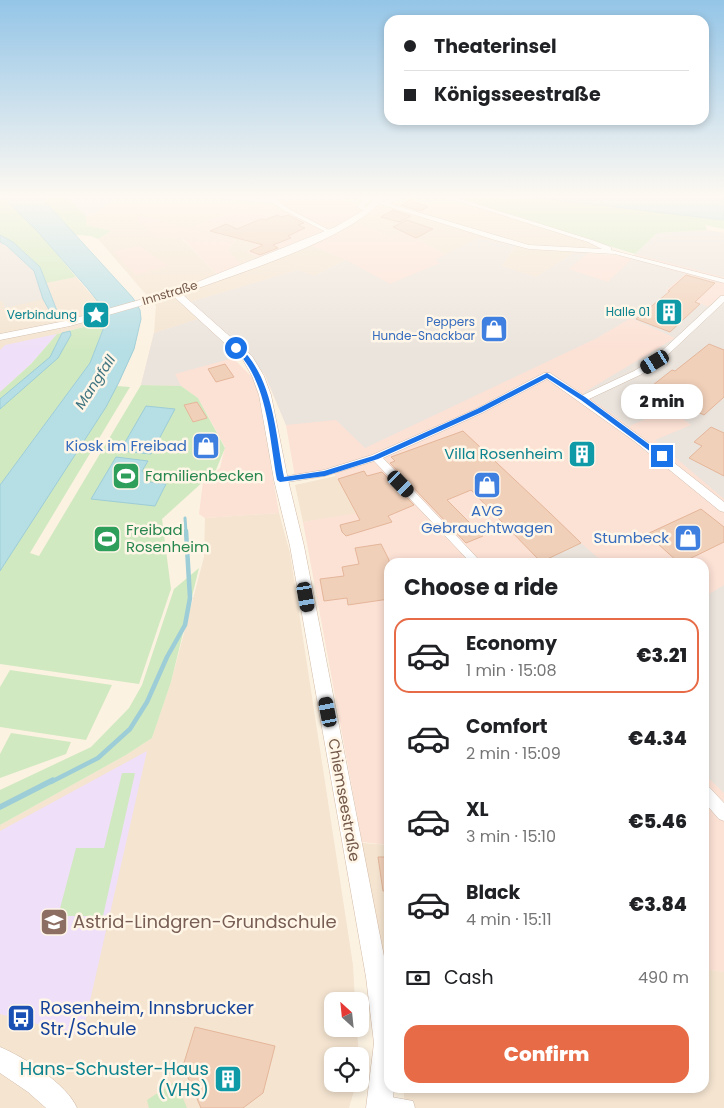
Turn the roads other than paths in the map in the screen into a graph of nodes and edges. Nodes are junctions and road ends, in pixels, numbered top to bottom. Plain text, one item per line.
1 (294, 248) edge
2 (553, 248) edge
3 (603, 248) edge
4 (612, 252) junction
5 (724, 281) edge
6 (176, 292) junction
7 (724, 298) edge
8 (0, 337) edge
9 (583, 398) junction
10 (376, 457) junction
11 (280, 480) junction
12 (724, 508) edge
13 (472, 558) edge
14 (709, 798) edge
15 (724, 814) edge
16 (384, 1028) edge
17 (0, 1059) edge
18 (384, 1064) edge
19 (380, 1106) edge
20 (64, 1108) edge
21 (406, 1108) edge

1 - 6 main road, Innstraße
2 - 4 street
3 - 4 street
4 - 5 street
6 - 8 street, Innstraße
6 - 11 main road, Chiemseestraße
7 - 9 street
9 - 10 street
9 - 12 street
10 - 11 street
10 - 13 street
11 - 16 main road, Chiemseestraße
14 - 15 street
17 - 20 main road
18 - 19 main road, Chiemseestraße
19 - 21 street

